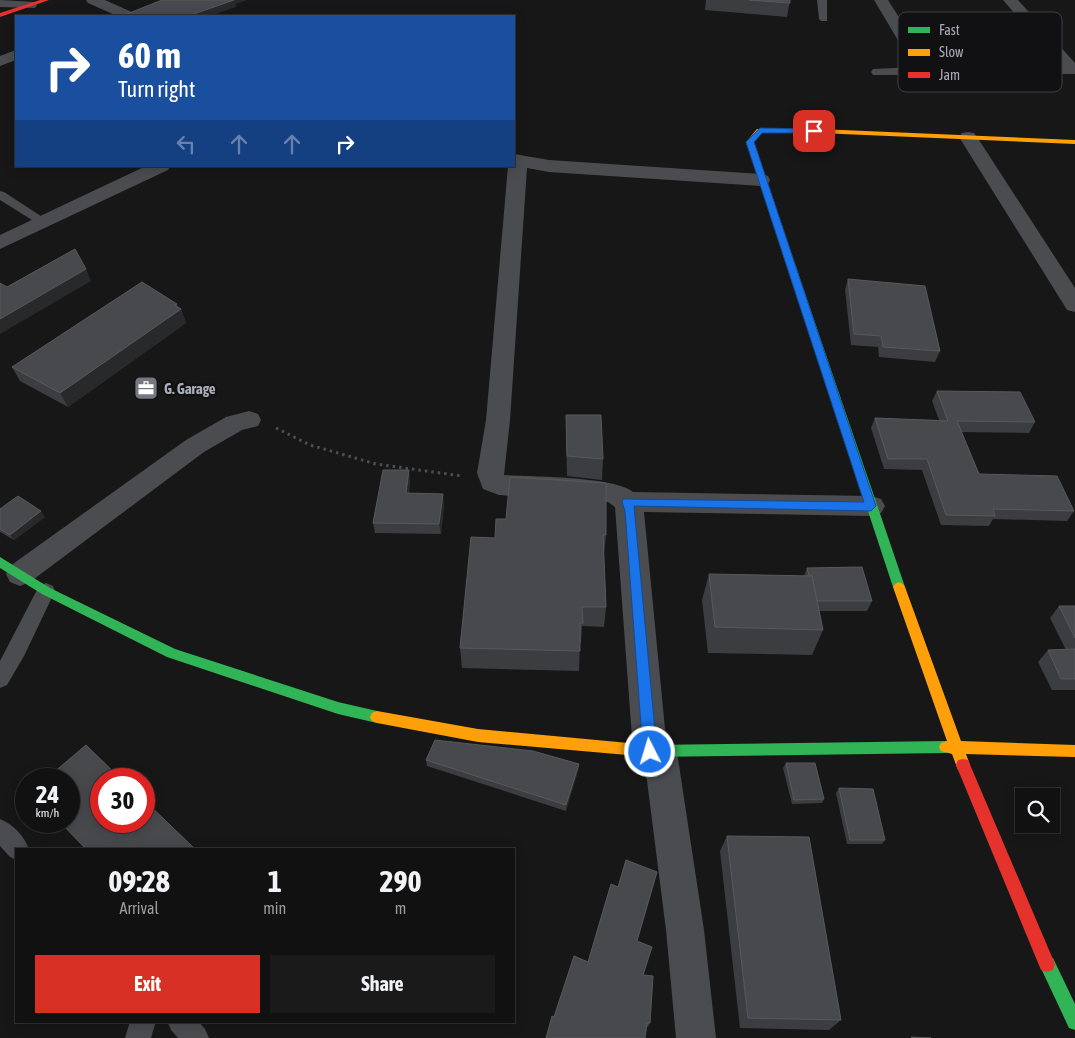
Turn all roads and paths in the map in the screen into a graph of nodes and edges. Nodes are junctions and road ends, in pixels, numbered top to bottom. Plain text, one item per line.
1 (46, 0) edge
2 (93, 0) edge
3 (822, 0) edge
4 (882, 0) edge
5 (1010, 0) edge
6 (0, 3) edge
7 (30, 5) junction
8 (1021, 12) edge
9 (0, 15) edge
10 (123, 15) edge
11 (824, 18) dead end
12 (898, 26) edge
13 (15, 55) edge
14 (1062, 56) edge
15 (0, 60) edge
16 (1074, 69) edge
17 (879, 72) dead end
18 (898, 72) edge
19 (968, 137) junction
20 (1075, 142) edge
21 (516, 161) edge
22 (159, 167) edge
23 (761, 180) junction
24 (0, 195) edge
25 (44, 222) junction
26 (0, 243) edge
27 (1075, 305) edge
28 (249, 420) joint
29 (492, 482) junction
30 (627, 502) junction
31 (871, 506) junction
32 (6, 567) edge
33 (46, 591) junction
34 (0, 679) edge
35 (956, 747) junction
36 (1075, 751) edge
37 (655, 752) junction
38 (0, 830) edge
39 (17, 848) edge
40 (1075, 1022) edge
41 (142, 1023) edge
42 (182, 1023) edge
43 (138, 1038) edge
44 (196, 1038) edge
45 (696, 1038) edge

1 - 7 main road
2 - 10 street
3 - 11 lane
4 - 12 street
5 - 8 street
6 - 7 street
7 - 9 main road
13 - 15 street
14 - 16 street
17 - 18 street
19 - 20 main road
19 - 23 main road
19 - 27 street
21 - 23 street
21 - 29 street
22 - 25 street
23 - 31 main road
24 - 25 lane
25 - 26 street
28 - 29 path
28 - 32 street
29 - 30 street
30 - 31 street
30 - 37 street
31 - 35 main road
32 - 33 main road
33 - 34 lane
33 - 37 main road
35 - 36 main road
35 - 37 main road
35 - 40 main road
37 - 45 street
38 - 39 lane
41 - 43 lane
42 - 44 lane

